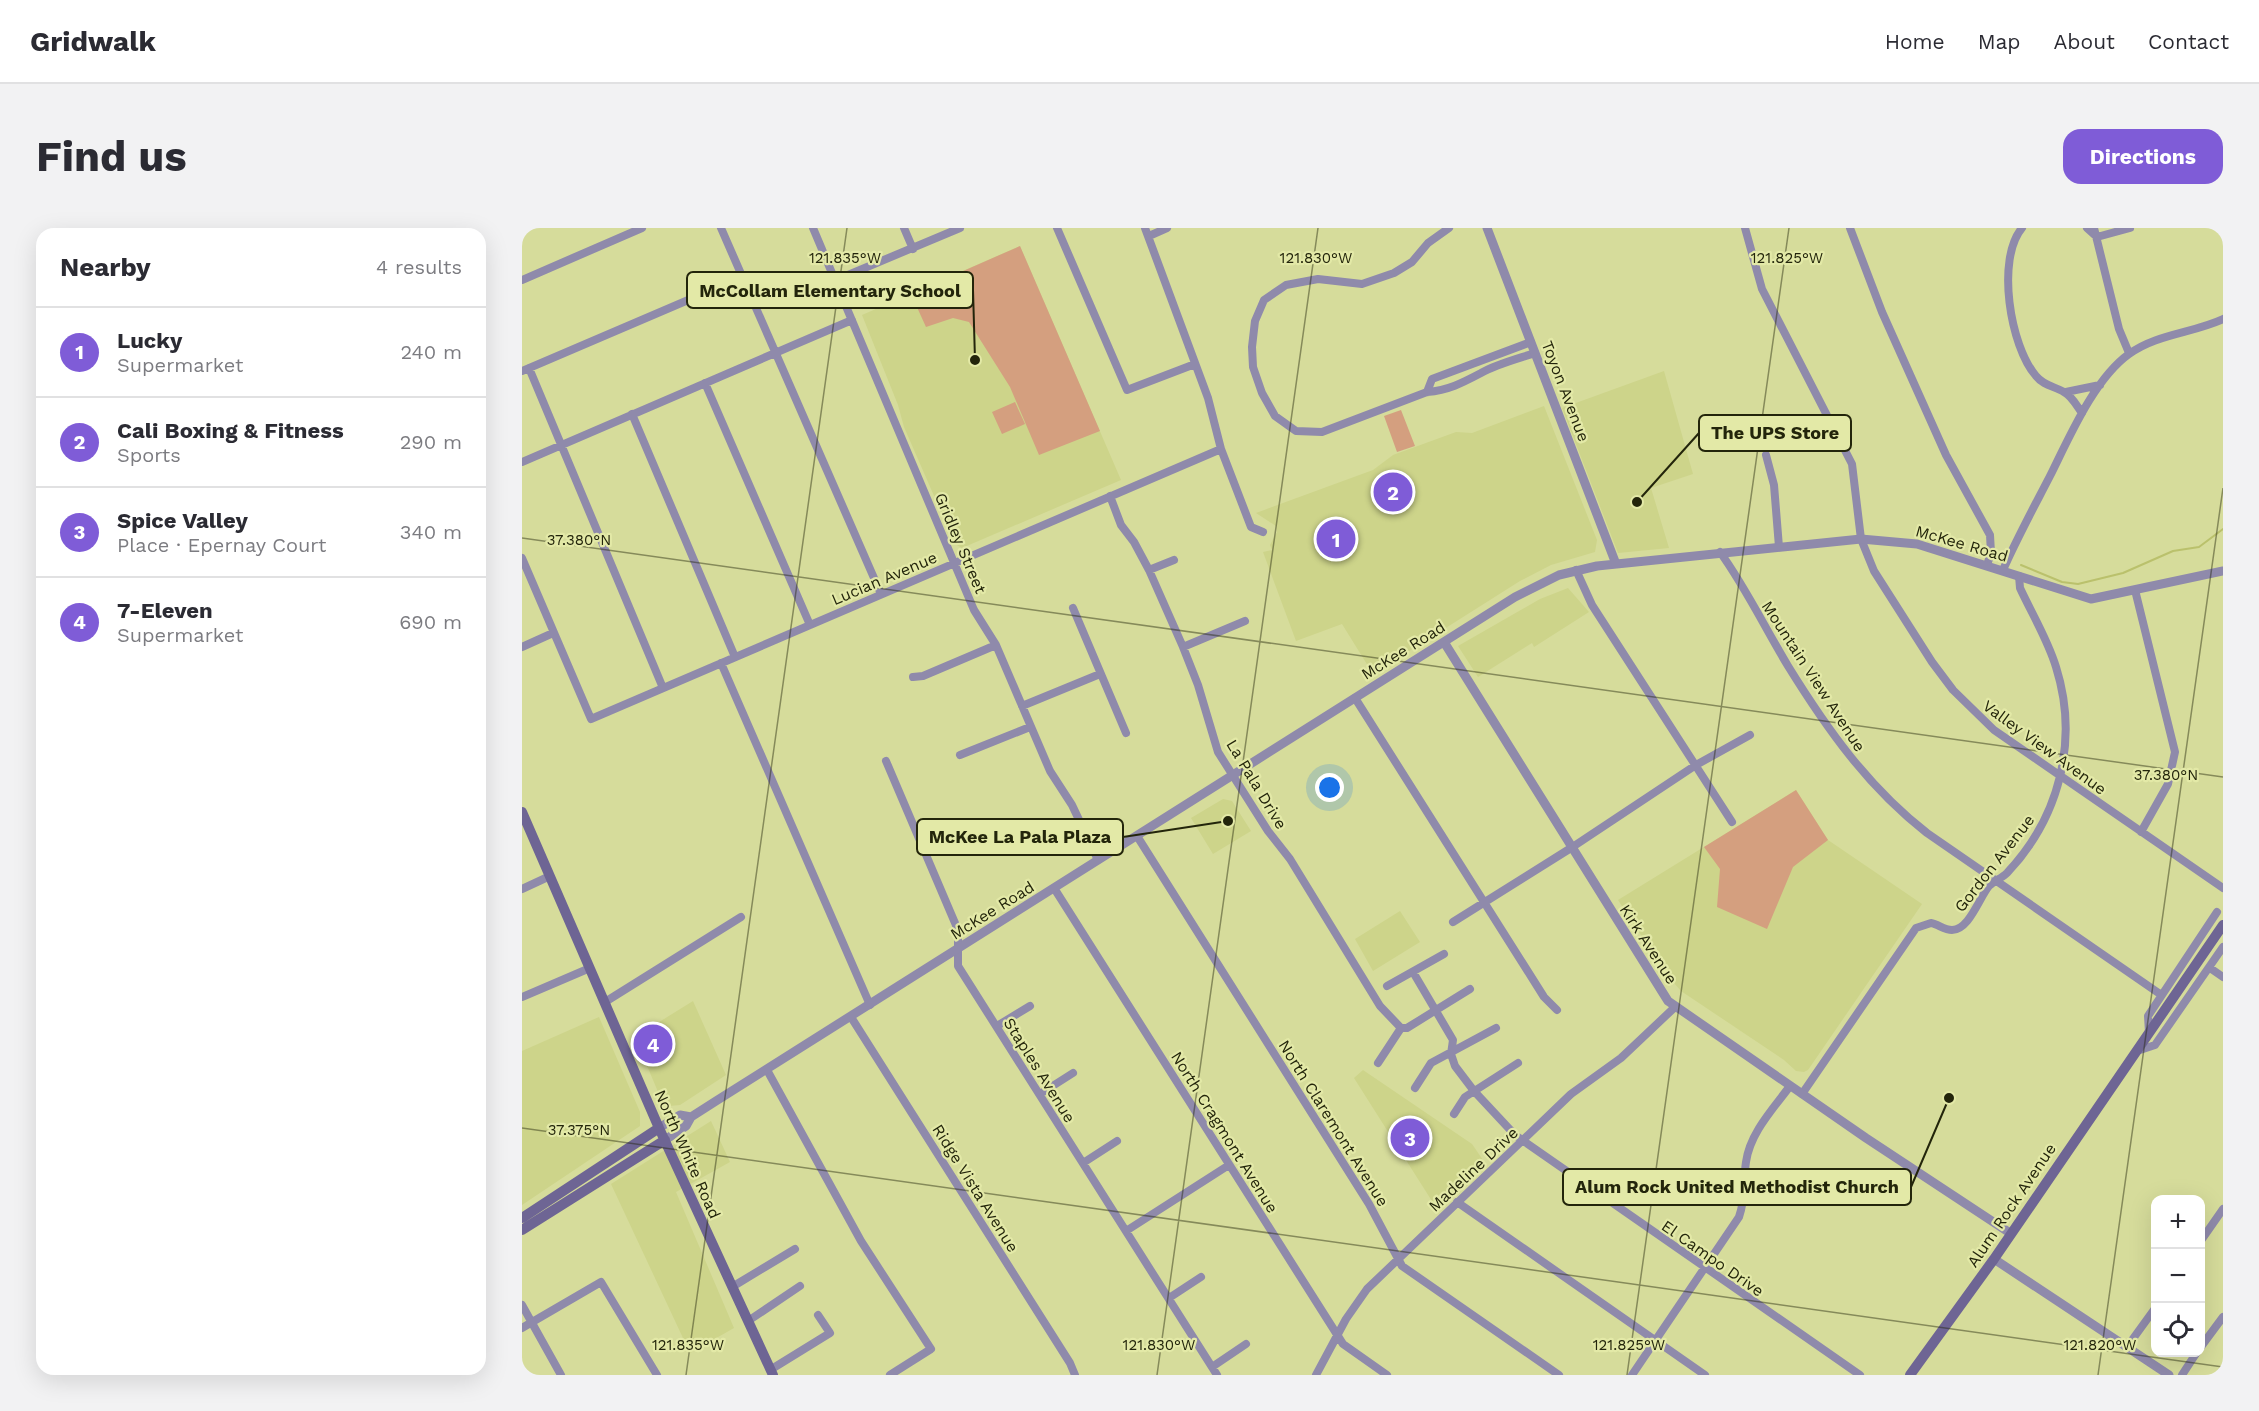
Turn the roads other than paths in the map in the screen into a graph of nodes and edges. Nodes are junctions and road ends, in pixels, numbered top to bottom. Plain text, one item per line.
1 (642, 228) edge
2 (721, 228) edge
3 (813, 228) edge
4 (904, 228) edge
5 (960, 228) edge
6 (1057, 228) edge
7 (1167, 228) edge
8 (1449, 228) edge
9 (1487, 228) edge
10 (1744, 228) edge
11 (1851, 228) edge
12 (2022, 228) edge
13 (2087, 228) edge
14 (2094, 228) edge
15 (2130, 228) edge
16 (1147, 232) edge
17 (2097, 237) junction
18 (914, 249) junction
19 (742, 277) junction
20 (522, 280) edge
21 (836, 280) junction
22 (2223, 319) edge
23 (852, 320) junction
24 (1531, 342) junction
25 (777, 352) junction
26 (1535, 353) junction
27 (2129, 353) junction
28 (1196, 364) junction
29 (525, 370) edge
30 (705, 383) junction
31 (2102, 385) junction
32 (1427, 392) junction
33 (2066, 392) junction
34 (2082, 412) junction
35 (632, 414) junction
36 (559, 446) junction
37 (1221, 449) junction
38 (1766, 455) dead end
39 (522, 462) edge
40 (1110, 496) junction
41 (1263, 532) dead end
42 (1861, 539) junction
43 (1779, 547) junction
44 (1720, 552) junction
45 (522, 558) edge
46 (1174, 560) dead end
47 (954, 563) junction
48 (1616, 564) junction
49 (1987, 565) junction
50 (1149, 570) junction
51 (1576, 570) junction
52 (2003, 570) junction
53 (2223, 571) edge
54 (2019, 576) junction
55 (2135, 591) junction
56 (882, 594) junction
57 (1073, 608) dead end
58 (1245, 621) dead end
59 (810, 625) junction
60 (553, 633) junction
61 (1444, 642) junction
62 (996, 645) junction
63 (522, 646) edge
64 (1183, 647) junction
65 (735, 657) junction
66 (721, 663) junction
67 (1100, 674) junction
68 (913, 677) dead end
69 (663, 688) junction
70 (1355, 698) junction
71 (1022, 706) junction
72 (1030, 727) junction
73 (1126, 733) dead end
74 (1750, 735) dead end
75 (960, 755) dead end
76 (886, 761) dead end
77 (1696, 765) junction
78 (1233, 775) junction
79 (2060, 776) junction
80 (522, 812) edge
81 (1732, 822) dead end
82 (2141, 832) junction
83 (1137, 836) junction
84 (1571, 848) junction
85 (1098, 860) junction
86 (550, 876) junction
87 (1996, 880) junction
88 (1054, 888) junction
89 (2223, 888) edge
90 (522, 889) edge
91 (1484, 902) junction
92 (2217, 912) dead end
93 (741, 917) dead end
94 (1453, 921) dead end
95 (2223, 925) edge
96 (2223, 947) edge
97 (959, 948) junction
98 (1444, 954) dead end
99 (590, 968) junction
100 (2210, 968) junction
101 (1413, 972) junction
102 (2223, 977) edge
103 (1387, 986) dead end
104 (1470, 989) dead end
105 (2160, 994) junction
106 (522, 997) edge
107 (605, 1002) junction
108 (870, 1005) junction
109 (1030, 1006) dead end
110 (1675, 1007) junction
111 (1436, 1010) junction
112 (1557, 1010) dead end
113 (851, 1017) junction
114 (997, 1026) junction
115 (1496, 1028) dead end
116 (1401, 1029) junction
117 (2149, 1032) junction
118 (2136, 1051) junction
119 (1451, 1054) junction
120 (1378, 1062) dead end
121 (1518, 1063) dead end
122 (767, 1070) junction
123 (1073, 1073) dead end
124 (1790, 1086) junction
125 (1415, 1088) dead end
126 (1474, 1091) junction
127 (1040, 1094) junction
128 (1802, 1094) junction
129 (1454, 1114) dead end
130 (691, 1117) junction
131 (659, 1128) junction
132 (665, 1140) junction
133 (1117, 1141) dead end
134 (1523, 1142) junction
135 (1083, 1162) junction
136 (1230, 1165) junction
137 (1457, 1202) junction
138 (2223, 1209) edge
139 (522, 1218) edge
140 (522, 1230) edge
141 (1126, 1231) junction
142 (2010, 1233) junction
143 (2205, 1235) edge
144 (795, 1249) dead end
145 (1398, 1257) junction
146 (1994, 1259) junction
147 (1705, 1269) junction
148 (1201, 1277) dead end
149 (800, 1286) dead end
150 (732, 1287) junction
151 (1169, 1298) junction
152 (522, 1305) edge
153 (2151, 1314) edge
154 (818, 1315) dead end
155 (2223, 1317) edge
156 (532, 1322) junction
157 (748, 1322) junction
158 (522, 1328) edge
159 (1338, 1335) junction
160 (2205, 1341) edge
161 (1655, 1342) junction
162 (1246, 1344) dead end
163 (2127, 1347) junction
164 (2194, 1357) edge
165 (1212, 1367) junction
166 (771, 1372) edge
167 (561, 1375) edge
168 (657, 1375) edge
169 (890, 1375) edge
170 (1075, 1375) edge
171 (1217, 1375) edge
172 (1316, 1375) edge
173 (1388, 1375) edge
174 (1559, 1375) edge
175 (1632, 1375) edge
176 (1705, 1375) edge
177 (1860, 1375) edge
178 (1910, 1375) edge
179 (2169, 1375) edge
180 (2182, 1375) edge

1 - 20 street
2 - 19 street
3 - 21 street, Gridley Street
4 - 18 street
5 - 18 street
6 - 28 street
7 - 16 street
8 - 32 street
9 - 24 street, Toyon Avenue
10 - 42 street, Valley View Avenue
11 - 49 street
12 - 33 street
13 - 17 street
14 - 17 street
15 - 17 street
16 - 28 street
17 - 27 street
18 - 21 street
19 - 25 street
19 - 29 street
21 - 23 street, Gridley Street
22 - 27 street
23 - 25 street
23 - 47 street, Gridley Street
24 - 26 street, Toyon Avenue
24 - 32 street
25 - 30 street
25 - 56 street
26 - 32 street
26 - 48 street, Toyon Avenue
27 - 31 street
28 - 37 street
29 - 36 street
30 - 35 street
30 - 59 street
31 - 33 street
31 - 34 street
33 - 34 street
34 - 52 street
35 - 36 street
35 - 65 street
36 - 39 street
36 - 69 street
37 - 40 street, Lucian Avenue
37 - 41 street
38 - 43 street
40 - 47 street, Lucian Avenue
40 - 50 street, La Pala Drive
42 - 43 street, McKee Road
42 - 49 street, McKee Road
42 - 79 street, Valley View Avenue
43 - 44 street, McKee Road
44 - 48 street, McKee Road
44 - 87 street, Mountain View Avenue
45 - 60 street
46 - 50 street
47 - 56 street, Lucian Avenue
47 - 62 street, Gridley Street
48 - 51 street, McKee Road
49 - 52 street, McKee Road
50 - 64 street, La Pala Drive
51 - 61 street, McKee Road
51 - 77 street
52 - 54 street, McKee Road
53 - 55 street, McKee Road
54 - 55 street, McKee Road
54 - 79 street, Gordon Avenue
55 - 82 street
56 - 59 street, Lucian Avenue
57 - 67 street
58 - 64 street
59 - 65 street, Lucian Avenue
60 - 63 street
60 - 69 street, Lucian Avenue
61 - 70 street, McKee Road
61 - 84 street, Kirk Avenue
62 - 68 street
62 - 71 street, Gridley Street
64 - 78 street, La Pala Drive
65 - 66 street, Lucian Avenue
66 - 69 street, Lucian Avenue
66 - 108 street
67 - 71 street
67 - 73 street
70 - 78 street, McKee Road
70 - 91 street
71 - 72 street, Gridley Street
72 - 75 street
72 - 85 street, Gridley Street
74 - 77 street
76 - 97 street, Staples Avenue
77 - 81 street
77 - 84 street
78 - 83 street, McKee Road
78 - 116 street, La Pala Drive
79 - 82 street, Valley View Avenue
79 - 87 street, Gordon Avenue
80 - 86 main road, North White Road
82 - 89 street, Valley View Avenue
83 - 85 street, McKee Road
83 - 145 street, North Claremont Avenue
84 - 91 street
84 - 110 street, Kirk Avenue
85 - 88 street, McKee Road
86 - 90 street
86 - 99 main road, North White Road
87 - 105 street, Mountain View Avenue
87 - 128 street, Gordon Avenue
88 - 97 street, McKee Road
88 - 136 street, North Cragmont Avenue
91 - 94 street
91 - 112 street
92 - 105 street, Alum Rock Avenue
93 - 107 street
95 - 117 main road, Alum Rock Avenue
96 - 100 street, Alum Rock Avenue
97 - 108 street, McKee Road
97 - 114 street, Staples Avenue
98 - 101 street
99 - 106 street
99 - 107 main road, North White Road
100 - 102 street
100 - 118 street, Alum Rock Avenue
101 - 103 street
101 - 111 street, El Campo Drive
104 - 111 street
105 - 117 street, Alum Rock Avenue
107 - 131 main road, North White Road
108 - 113 street, McKee Road
109 - 114 street
110 - 124 street, Kirk Avenue
110 - 134 street, Madeline Drive
111 - 116 street
111 - 119 street, El Campo Drive
113 - 122 street, McKee Road
113 - 170 street, Ridge Vista Avenue
114 - 127 street, Staples Avenue
115 - 119 street
116 - 120 street
117 - 118 main road, Alum Rock Avenue
118 - 142 main road, Alum Rock Avenue
119 - 125 street
119 - 126 street, El Campo Drive
121 - 126 street
122 - 130 street, McKee Road
122 - 169 street
123 - 127 street
124 - 128 street, Kirk Avenue
124 - 147 street
126 - 129 street
126 - 134 street, El Campo Drive
127 - 135 street, Staples Avenue
128 - 142 street, Kirk Avenue
130 - 131 street, McKee Road
130 - 132 street, McKee Road
131 - 132 main road, North White Road
131 - 139 main road, McKee Road
132 - 140 main road, McKee Road
132 - 150 main road, North White Road
133 - 135 street
134 - 137 street, Madeline Drive
134 - 147 street, El Campo Drive
135 - 141 street, Staples Avenue
136 - 141 street
136 - 159 street, North Cragmont Avenue
137 - 145 street, Madeline Drive
137 - 161 street
138 - 143 street
141 - 151 street, Staples Avenue
142 - 146 main road, Alum Rock Avenue
144 - 150 street
145 - 159 street, Madeline Drive
145 - 174 street, North Claremont Avenue
146 - 163 street
146 - 178 main road, Alum Rock Avenue
147 - 161 street
147 - 177 street, El Campo Drive
148 - 151 street
149 - 157 street
150 - 157 main road, North White Road
151 - 165 street, Staples Avenue
152 - 156 street
153 - 163 street
154 - 166 street
155 - 160 street
156 - 158 street
156 - 167 street
156 - 168 street
157 - 166 main road, North White Road
159 - 172 street, Madeline Drive
159 - 173 street, North Cragmont Avenue
161 - 175 street
161 - 176 street
162 - 165 street
163 - 179 street
164 - 180 street
165 - 171 street, Staples Avenue

